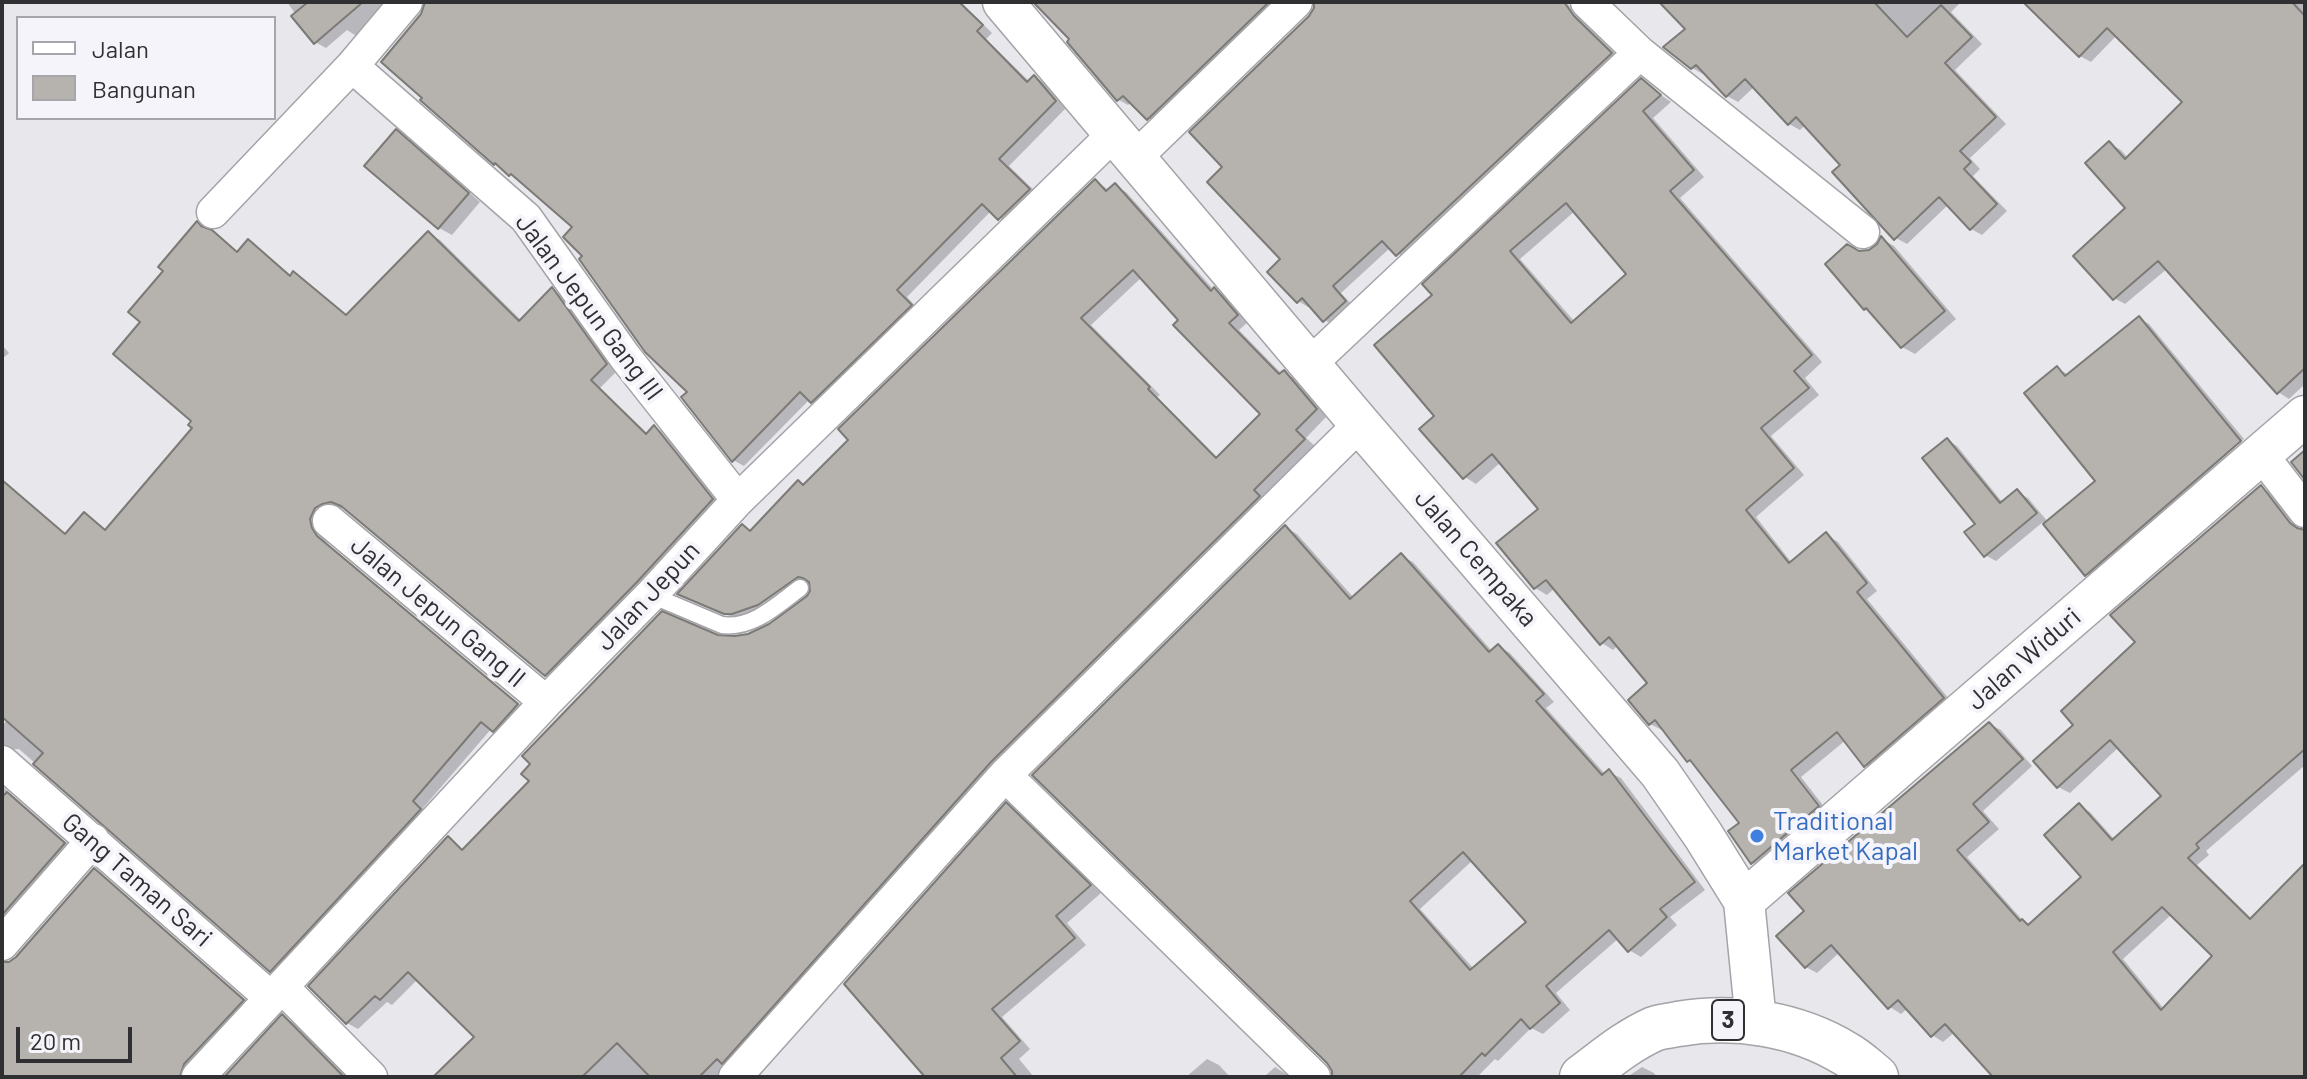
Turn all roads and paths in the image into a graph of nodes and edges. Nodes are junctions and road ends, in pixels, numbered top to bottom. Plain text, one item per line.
1 (406, 2) edge
2 (1003, 2) edge
3 (1296, 2) edge
4 (1587, 2) edge
5 (1640, 53) junction
6 (352, 66) junction
7 (1125, 146) junction
8 (213, 212) dead end
9 (1863, 232) dead end
10 (1310, 364) junction
11 (2305, 416) edge
12 (1360, 424) junction
13 (2261, 454) junction
14 (738, 500) junction
15 (2305, 511) edge
16 (329, 521) dead end
17 (800, 588) dead end
18 (651, 595) junction
19 (546, 702) junction
20 (2, 762) edge
21 (1005, 775) junction
22 (93, 840) junction
23 (1744, 901) junction
24 (2, 944) edge
25 (276, 993) junction
26 (1756, 1022) junction
27 (198, 1077) edge
28 (371, 1077) edge
29 (735, 1077) edge
30 (1314, 1077) edge
31 (1582, 1077) edge
32 (1876, 1077) edge

1 - 6 street
2 - 7 street, Jalan Cempaka
3 - 7 street, Jalan Jepun
4 - 5 street
5 - 9 street
5 - 10 street
6 - 8 street
6 - 14 street, Jalan Jepun Gang III
7 - 10 street, Jalan Cempaka
7 - 14 street, Jalan Jepun
10 - 12 street, Jalan Cempaka
11 - 13 street, Jalan Widuri
12 - 21 street
12 - 23 street, Jalan Cempaka
13 - 15 street
13 - 23 street, Jalan Widuri
14 - 18 street, Jalan Jepun
16 - 19 street, Jalan Jepun Gang II
17 - 18 lane
18 - 19 street, Jalan Jepun
19 - 25 street, Jalan Jepun
20 - 22 street, Gang Taman Sari
21 - 29 street
21 - 30 street
22 - 24 street
22 - 25 street, Gang Taman Sari
23 - 26 street, Jalan Cempaka
25 - 27 street, Jalan Jepun
25 - 28 street, Gang Taman Sari
26 - 31 highway, 3
26 - 32 highway, 3

